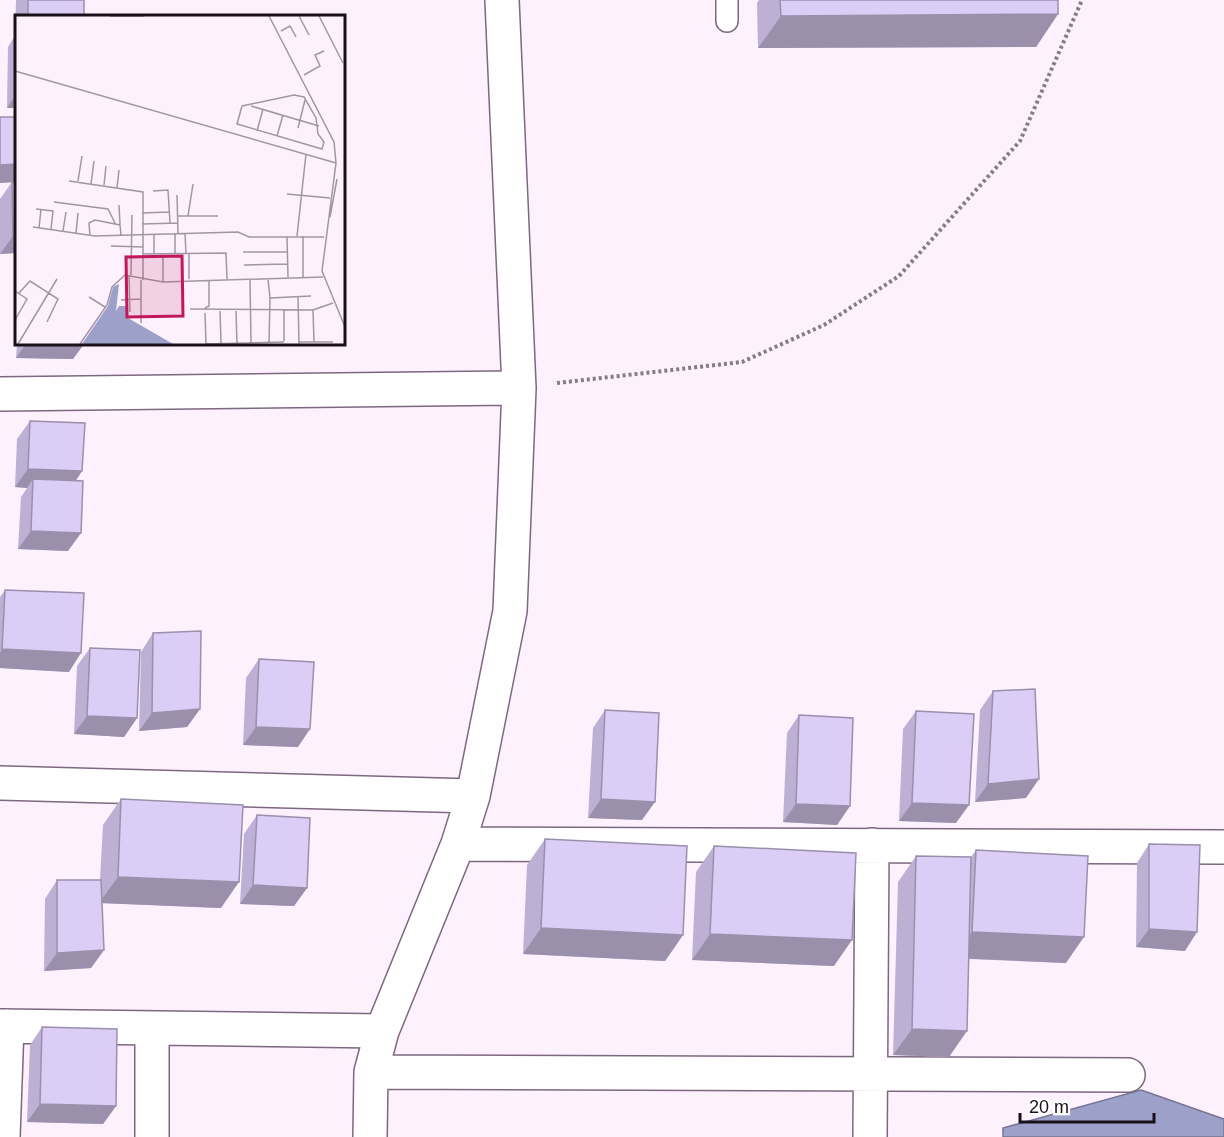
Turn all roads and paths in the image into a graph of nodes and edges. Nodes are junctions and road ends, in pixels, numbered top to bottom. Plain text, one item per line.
1 (502, 0) edge
2 (1082, 0) edge
3 (519, 388) junction
4 (0, 394) edge
5 (0, 783) edge
6 (473, 796) junction
7 (458, 844) junction
8 (872, 845) junction
9 (1224, 847) edge
10 (4, 1026) edge
11 (152, 1028) junction
12 (382, 1031) junction
13 (371, 1072) junction
14 (871, 1074) junction
15 (1128, 1075) dead end
16 (3, 1137) edge
17 (152, 1137) edge
18 (370, 1137) edge
19 (870, 1137) edge

1 - 3 street
2 - 3 path
3 - 4 street
3 - 6 street
5 - 6 street
6 - 7 street
7 - 8 street
7 - 12 street
8 - 9 street
8 - 14 street
10 - 11 street
10 - 16 street
11 - 12 street
11 - 17 street
12 - 13 street
13 - 14 street
13 - 18 street
14 - 15 street
14 - 19 street

